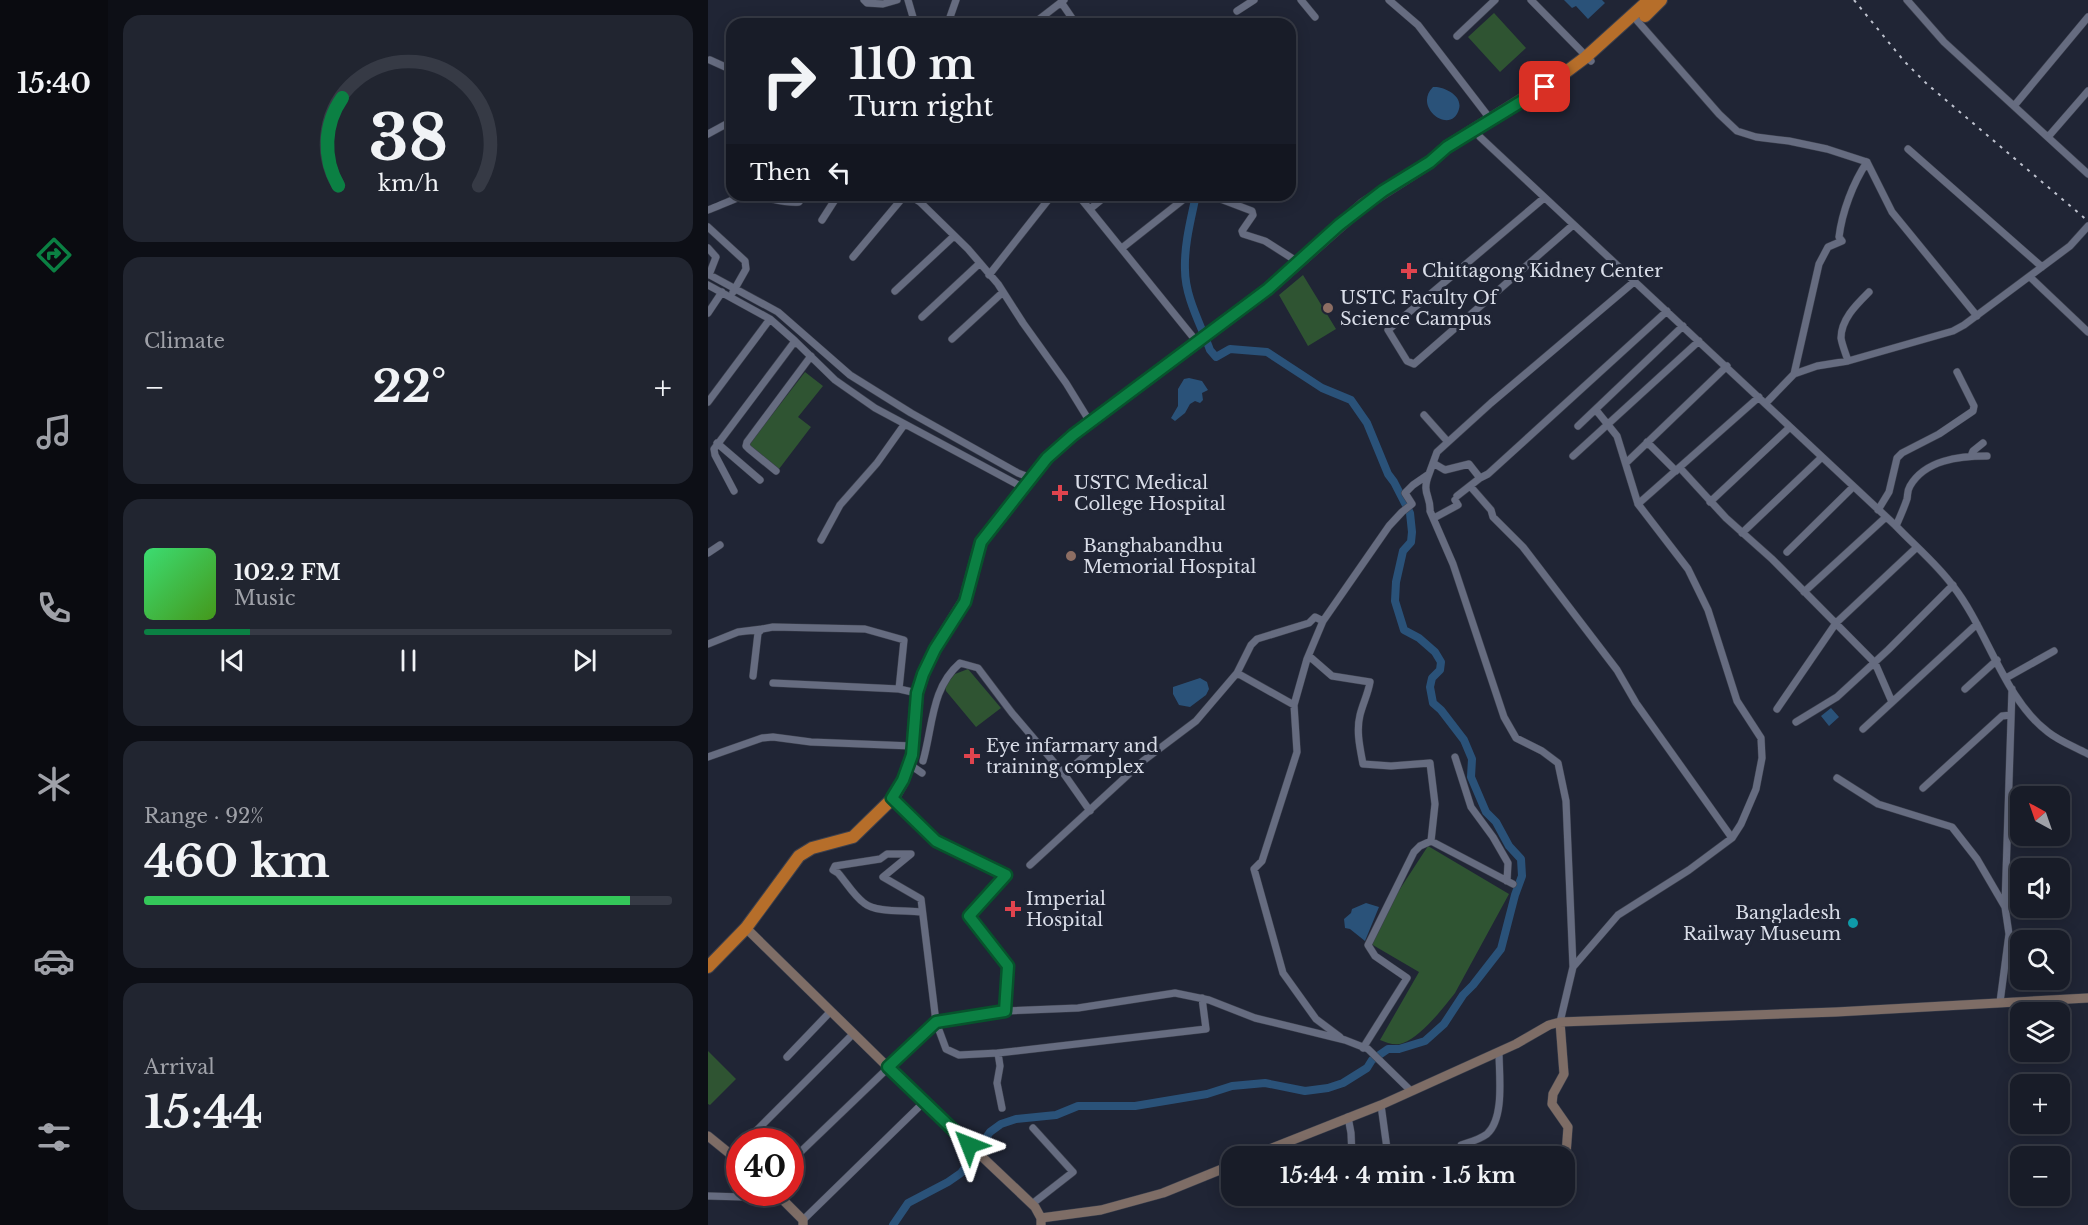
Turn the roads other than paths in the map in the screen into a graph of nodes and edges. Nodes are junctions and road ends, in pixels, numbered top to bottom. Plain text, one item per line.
1 (864, 0) edge
2 (897, 0) edge
3 (908, 0) edge
4 (956, 0) edge
5 (1254, 0) edge
6 (1301, 0) edge
7 (1389, 0) edge
8 (1495, 0) edge
9 (1531, 0) edge
10 (1649, 0) edge
11 (1661, 0) edge
12 (1907, 0) edge
13 (1063, 1) edge
14 (1237, 11) dead end
15 (1315, 17) dead end
16 (2088, 17) edge
17 (913, 18) edge
18 (950, 18) edge
19 (1041, 18) edge
20 (1073, 18) edge
21 (1636, 19) junction
22 (1457, 36) dead end
23 (709, 58) edge
24 (1589, 59) junction
25 (726, 67) edge
26 (2088, 91) edge
27 (2014, 106) junction
28 (1491, 120) junction
29 (726, 124) edge
30 (708, 134) edge
31 (1480, 137) junction
32 (2048, 137) junction
33 (1908, 149) dead end
34 (1430, 162) junction
35 (1867, 162) junction
36 (2088, 174) edge
37 (1544, 198) junction
38 (732, 201) edge
39 (783, 201) edge
40 (800, 201) edge
41 (834, 201) edge
42 (902, 201) edge
43 (918, 201) edge
44 (1047, 201) edge
45 (1084, 201) edge
46 (1099, 201) edge
47 (1182, 201) edge
48 (1226, 201) edge
49 (1090, 208) junction
50 (708, 210) edge
51 (822, 220) dead end
52 (1574, 225) junction
53 (2088, 226) edge
54 (708, 227) edge
55 (954, 236) junction
56 (708, 248) edge
57 (1122, 248) junction
58 (853, 257) dead end
59 (1298, 262) junction
60 (980, 263) junction
61 (2042, 267) junction
62 (708, 274) edge
63 (989, 274) junction
64 (2030, 277) junction
65 (1635, 281) junction
66 (708, 285) edge
67 (734, 289) junction
68 (895, 291) dead end
69 (722, 292) junction
70 (1003, 292) junction
71 (1869, 292) dead end
72 (730, 297) junction
73 (1667, 311) junction
74 (708, 313) edge
75 (1977, 316) junction
76 (922, 317) dead end
77 (770, 319) junction
78 (1683, 326) junction
79 (2088, 332) edge
80 (952, 339) dead end
81 (1202, 339) junction
82 (795, 341) junction
83 (1700, 341) junction
84 (811, 356) junction
85 (1848, 361) junction
86 (1727, 366) junction
87 (1957, 372) dead end
88 (1794, 374) junction
89 (1760, 397) junction
90 (708, 402) edge
91 (1766, 404) junction
92 (1596, 410) junction
93 (1424, 415) dead end
94 (1090, 422) junction
95 (1608, 423) junction
96 (904, 425) junction
97 (1578, 426) dead end
98 (1790, 427) junction
99 (1448, 442) junction
100 (1647, 442) junction
101 (717, 443) junction
102 (1983, 443) dead end
103 (1573, 456) dead end
104 (1971, 456) junction
105 (1987, 456) dead end
106 (1822, 457) junction
107 (1626, 462) junction
108 (1433, 463) junction
109 (1678, 470) junction
110 (776, 471) dead end
111 (1429, 474) junction
112 (1480, 478) junction
113 (760, 480) dead end
114 (1027, 483) junction
115 (1470, 486) junction
116 (1852, 487) junction
117 (734, 491) dead end
118 (1710, 502) junction
119 (1638, 504) junction
120 (1878, 510) junction
121 (1886, 517) junction
122 (1434, 518) junction
123 (1896, 526) junction
124 (1742, 533) junction
125 (821, 540) dead end
126 (720, 545) dead end
127 (1916, 548) junction
128 (1787, 552) dead end
129 (708, 553) edge
130 (1953, 585) junction
131 (1804, 592) junction
132 (1323, 621) junction
133 (1836, 623) junction
134 (1977, 624) junction
135 (762, 629) junction
136 (708, 644) edge
137 (2054, 651) dead end
138 (1309, 656) junction
139 (1997, 660) junction
140 (1875, 663) junction
141 (1237, 673) junction
142 (753, 676) dead end
143 (2006, 678) junction
144 (773, 684) dead end
145 (2012, 688) junction
146 (899, 689) junction
147 (1965, 689) dead end
148 (917, 693) junction
149 (2018, 698) junction
150 (1892, 702) junction
151 (2012, 704) junction
152 (1294, 705) junction
153 (1777, 710) dead end
154 (2012, 715) junction
155 (2001, 716) junction
156 (1796, 722) dead end
157 (1863, 729) dead end
158 (1098, 744) dead end
159 (912, 746) junction
160 (2088, 754) edge
161 (708, 757) edge
162 (1455, 757) dead end
163 (923, 760) dead end
164 (909, 764) junction
165 (922, 773) dead end
166 (1064, 774) junction
167 (1837, 778) dead end
168 (1923, 788) dead end
169 (892, 798) junction
170 (1090, 811) junction
171 (1732, 838) junction
172 (1431, 841) junction
173 (1030, 865) dead end
174 (2005, 907) junction
175 (921, 912) junction
176 (746, 927) junction
177 (708, 967) edge
178 (1573, 967) junction
179 (1202, 998) junction
180 (2088, 998) edge
181 (2000, 1002) junction
182 (831, 1011) junction
183 (1005, 1011) junction
184 (936, 1022) junction
185 (1560, 1022) junction
186 (854, 1033) junction
187 (1345, 1040) junction
188 (1365, 1049) junction
189 (1498, 1052) junction
190 (998, 1053) junction
191 (787, 1057) dead end
192 (888, 1067) junction
193 (1411, 1091) junction
194 (925, 1101) junction
195 (1381, 1105) junction
196 (1002, 1108) dead end
197 (1348, 1117) junction
198 (759, 1128) edge
199 (1034, 1128) dead end
200 (708, 1136) edge
201 (1277, 1146) edge
202 (1352, 1146) edge
203 (1387, 1146) edge
204 (1461, 1146) edge
205 (1567, 1146) edge
206 (804, 1148) edge
207 (726, 1151) edge
208 (1221, 1169) edge
209 (708, 1196) edge
210 (726, 1196) edge
211 (1032, 1204) junction
212 (787, 1206) edge
213 (1041, 1221) edge
214 (803, 1223) edge

1 - 2 street
3 - 17 street
4 - 18 street
5 - 14 street
6 - 15 street
7 - 28 street
8 - 22 street
9 - 24 street
10 - 21 highway
11 - 21 highway
12 - 27 street
13 - 19 street
13 - 20 street
16 - 27 street
21 - 24 highway
21 - 35 street
23 - 25 street
24 - 28 highway
24 - 31 highway
26 - 32 street
27 - 32 street
28 - 34 highway
29 - 30 street
31 - 34 highway
31 - 37 street
32 - 36 street
33 - 61 street
34 - 59 highway
35 - 75 street
35 - 88 street
37 - 52 street
37 - 52 street
38 - 50 street
39 - 40 street
41 - 51 street
42 - 58 street
43 - 55 street
44 - 63 street
45 - 49 street
46 - 49 street
47 - 57 street
48 - 59 street
49 - 57 street
52 - 65 street
53 - 61 street
54 - 67 street
55 - 60 street
55 - 68 street
56 - 62 street
57 - 81 street
59 - 81 highway
60 - 63 street
60 - 76 street
61 - 64 street
62 - 67 street
63 - 70 street
64 - 75 street
64 - 79 street
65 - 73 street
65 - 99 street
66 - 69 street
67 - 72 street
67 - 114 street
69 - 72 street
69 - 74 street
70 - 80 street
70 - 94 street
71 - 85 street
72 - 77 street
73 - 78 street
73 - 112 street
75 - 85 street
77 - 82 street
77 - 90 street
78 - 83 street
78 - 92 street
81 - 94 highway
82 - 84 street
82 - 101 street
83 - 86 street
83 - 95 street
84 - 96 street
84 - 110 street
85 - 88 street
86 - 89 street
86 - 100 street
87 - 120 street
88 - 91 street
89 - 91 street
89 - 109 street
91 - 98 street
92 - 95 street
92 - 97 street
93 - 99 street
94 - 114 highway
95 - 103 street
95 - 107 street
96 - 114 street
96 - 125 street
98 - 106 street
98 - 118 street
99 - 108 street
100 - 107 street
100 - 109 street
101 - 113 street
101 - 117 street
102 - 104 street
104 - 105 street
104 - 123 street
106 - 116 street
106 - 124 street
107 - 119 street
108 - 111 street
108 - 112 street
109 - 118 street
109 - 119 street
111 - 122 street
111 - 132 street
112 - 115 street
114 - 148 highway
115 - 122 street
115 - 171 street
116 - 120 street
116 - 128 street
118 - 124 street
119 - 171 street
120 - 121 street
121 - 123 street
121 - 131 street
122 - 178 street
123 - 127 street
124 - 131 street
126 - 129 street
127 - 130 street
127 - 133 street
130 - 134 street
130 - 140 street
131 - 133 street
132 - 138 street
132 - 141 street
133 - 140 street
133 - 153 street
134 - 139 street
134 - 150 street
135 - 136 street
135 - 142 street
135 - 146 street
137 - 143 street
138 - 152 street
138 - 172 street
139 - 143 street
139 - 147 street
140 - 150 street
140 - 156 street
141 - 152 street
141 - 170 street
143 - 145 street
144 - 146 street
145 - 149 street
145 - 151 street
146 - 148 street
148 - 159 highway
149 - 151 street
149 - 160 street
150 - 157 street
151 - 154 street
151 - 155 street
152 - 187 street
154 - 155 street
154 - 174 street
155 - 168 street
158 - 166 street
159 - 161 street
159 - 164 highway
162 - 172 street
163 - 166 street
164 - 165 street
164 - 169 highway
166 - 170 street
167 - 174 street
169 - 176 highway
169 - 183 street
170 - 173 street
171 - 178 street
172 - 188 street
174 - 181 street
175 - 175 street
175 - 184 street
176 - 177 highway
176 - 182 main road
178 - 185 street
179 - 183 street
179 - 187 street
179 - 190 street
180 - 181 main road
181 - 185 main road
182 - 186 main road
182 - 191 street
183 - 184 street
184 - 190 street
184 - 192 street
185 - 189 main road
185 - 205 main road
186 - 192 main road
186 - 198 street
187 - 188 street
188 - 193 street
189 - 193 main road
189 - 204 street
190 - 196 street
192 - 194 main road
192 - 206 street
193 - 195 main road
194 - 211 main road
194 - 214 street
195 - 197 main road
195 - 203 street
197 - 201 main road
197 - 202 street
199 - 211 street
200 - 207 main road
208 - 213 main road
209 - 210 street
211 - 213 main road
212 - 214 main road

